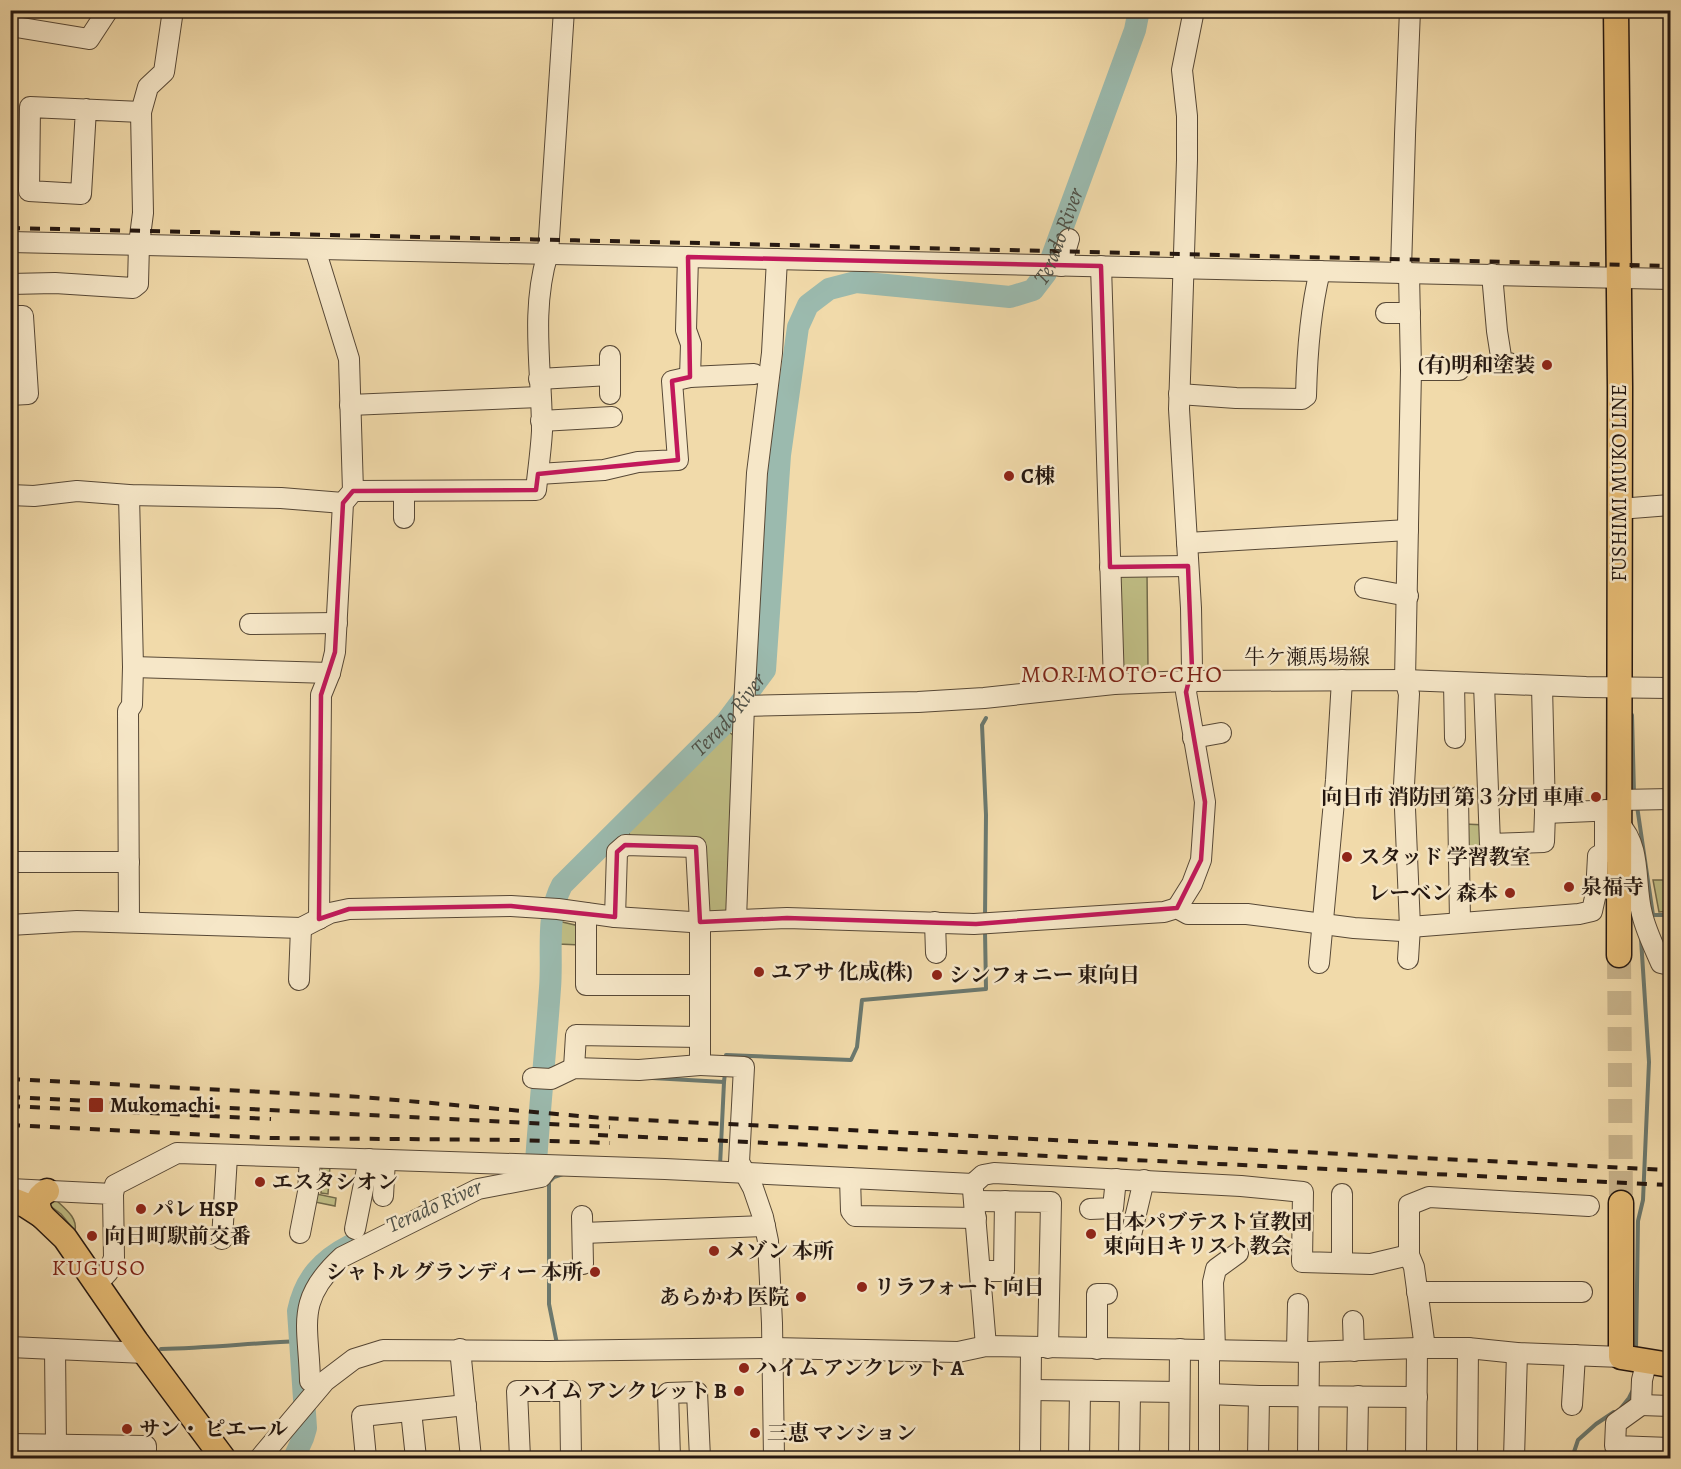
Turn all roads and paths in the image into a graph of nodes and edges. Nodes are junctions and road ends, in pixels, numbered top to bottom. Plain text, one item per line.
1 (108, 10) edge
2 (173, 10) edge
3 (564, 10) edge
4 (1194, 10) edge
5 (1410, 10) edge
6 (1616, 10) edge
7 (13, 21) edge
8 (86, 110) junction
9 (141, 112) junction
10 (20, 151) edge
11 (1069, 239) dead end
12 (10, 242) edge
13 (139, 244) junction
14 (315, 249) junction
15 (548, 253) junction
16 (688, 257) junction
17 (777, 259) junction
18 (1052, 266) junction
19 (1101, 266) junction
20 (1182, 268) junction
21 (1320, 271) junction
22 (1405, 273) junction
23 (1492, 274) junction
24 (1618, 278) junction
25 (1671, 279) edge
26 (10, 284) edge
27 (1386, 313) dead end
28 (1410, 313) junction
29 (10, 316) edge
30 (1509, 363) dead end
31 (1411, 370) junction
32 (1459, 370) dead end
33 (754, 374) dead end
34 (610, 375) dead end
35 (690, 378) junction
36 (539, 388) junction
37 (10, 394) edge
38 (1179, 394) junction
39 (350, 405) junction
40 (612, 417) dead end
41 (541, 421) junction
42 (538, 474) junction
43 (404, 491) junction
44 (10, 495) edge
45 (129, 495) junction
46 (348, 497) junction
47 (1671, 505) edge
48 (1619, 510) junction
49 (404, 518) dead end
50 (1408, 530) junction
51 (1187, 543) junction
52 (1188, 566) junction
53 (1110, 567) junction
54 (1365, 588) dead end
55 (1408, 596) junction
56 (337, 623) junction
57 (250, 624) dead end
58 (134, 667) junction
59 (330, 673) junction
60 (1405, 680) junction
61 (1189, 681) junction
62 (1342, 681) junction
63 (1454, 682) junction
64 (1114, 684) junction
65 (1484, 684) junction
66 (1542, 686) junction
67 (1619, 688) junction
68 (1671, 688) edge
69 (744, 706) junction
70 (1221, 733) dead end
71 (1193, 738) junction
72 (1455, 738) dead end
73 (1458, 797) dead end
74 (1671, 799) edge
75 (1616, 811) junction
76 (1545, 813) junction
77 (10, 862) edge
78 (129, 862) junction
79 (1178, 908) junction
80 (586, 913) junction
81 (615, 917) junction
82 (319, 919) junction
83 (736, 919) junction
84 (129, 922) junction
85 (700, 922) junction
86 (935, 922) junction
87 (1460, 922) junction
88 (1322, 924) junction
89 (10, 925) edge
90 (1410, 927) junction
91 (301, 928) junction
92 (936, 953) dead end
93 (1619, 955) tunnel mouth
94 (1408, 959) dead end
95 (1319, 963) dead end
96 (1671, 965) edge
97 (299, 980) dead end
98 (700, 985) junction
99 (700, 1037) junction
100 (716, 1066) junction
101 (574, 1068) junction
102 (541, 1078) dead end
103 (227, 1156) junction
104 (310, 1158) junction
105 (377, 1160) junction
106 (537, 1166) junction
107 (746, 1174) junction
108 (850, 1178) junction
109 (1116, 1179) junction
110 (1144, 1180) junction
111 (10, 1189) edge
112 (47, 1191) junction
113 (113, 1194) junction
114 (1342, 1194) dead end
115 (383, 1196) dead end
116 (10, 1199) edge
117 (975, 1201) junction
118 (1005, 1201) junction
119 (1621, 1203) tunnel mouth
120 (1588, 1206) dead end
121 (1090, 1209) dead end
122 (42, 1216) junction
123 (765, 1226) junction
124 (356, 1229) dead end
125 (300, 1233) dead end
126 (1131, 1235) dead end
127 (222, 1239) dead end
128 (1238, 1253) dead end
129 (1409, 1255) junction
130 (1342, 1263) junction
131 (583, 1264) dead end
132 (981, 1271) junction
133 (97, 1284) junction
134 (1418, 1292) junction
135 (1582, 1292) dead end
136 (1107, 1294) dead end
137 (1298, 1304) dead end
138 (1353, 1321) dead end
139 (986, 1346) junction
140 (10, 1347) edge
141 (773, 1348) junction
142 (1040, 1348) junction
143 (1421, 1348) junction
144 (1468, 1348) junction
145 (56, 1349) junction
146 (460, 1349) junction
147 (1097, 1349) junction
148 (1180, 1349) junction
149 (1212, 1350) junction
150 (1303, 1351) junction
151 (1354, 1351) junction
152 (145, 1353) junction
153 (1516, 1353) junction
154 (1575, 1355) junction
155 (1621, 1357) junction
156 (1647, 1360) junction
157 (1671, 1365) edge
158 (1031, 1390) junction
159 (309, 1391) junction
160 (1080, 1391) junction
161 (1130, 1392) junction
162 (1179, 1392) junction
163 (1209, 1394) junction
164 (1259, 1396) junction
165 (1309, 1396) junction
166 (1358, 1396) junction
167 (1417, 1397) junction
168 (466, 1405) junction
169 (1572, 1405) dead end
170 (1641, 1405) junction
171 (1671, 1406) edge
172 (411, 1411) junction
173 (10, 1444) edge
174 (56, 1445) junction
175 (1671, 1448) edge
176 (86, 1452) edge
177 (146, 1458) edge
178 (223, 1458) edge
179 (260, 1458) edge
180 (366, 1458) edge
181 (416, 1458) edge
182 (471, 1458) edge
183 (520, 1458) edge
184 (571, 1458) edge
185 (670, 1458) edge
186 (700, 1458) edge
187 (774, 1458) edge
188 (1030, 1458) edge
189 (1079, 1458) edge
190 (1130, 1458) edge
191 (1179, 1458) edge
192 (1209, 1458) edge
193 (1258, 1458) edge
194 (1308, 1458) edge
195 (1357, 1458) edge
196 (1416, 1458) edge
197 (1467, 1458) edge
198 (1514, 1458) edge

1 - 7 street
2 - 9 street
3 - 15 street
4 - 20 street
5 - 22 street
6 - 24 main road, FUSHIMI MUKO LINE
8 - 9 street
8 - 10 street
8 - 10 street
9 - 13 street
11 - 18 street
12 - 13 street
13 - 14 street
13 - 26 street
14 - 15 street
14 - 39 street
15 - 16 street
15 - 36 street
16 - 17 street
16 - 35 street
17 - 18 street
17 - 69 street
18 - 19 street
19 - 20 street
19 - 53 street
20 - 21 street
20 - 38 street
21 - 22 street
21 - 38 street
22 - 23 street
22 - 28 street
23 - 24 street
23 - 30 street
24 - 25 street
24 - 48 main road, FUSHIMI MUKO LINE
27 - 28 street
28 - 31 street
29 - 37 street
31 - 32 street
31 - 50 street
33 - 35 street
34 - 36 street
35 - 42 street
36 - 39 street
36 - 41 street
38 - 51 street
39 - 46 street
40 - 41 street
41 - 42 street
42 - 43 street
43 - 46 street
43 - 49 street
44 - 45 street
45 - 46 street
45 - 58 street
46 - 56 street
47 - 48 street
48 - 67 main road, FUSHIMI MUKO LINE
50 - 51 street
50 - 55 street
51 - 52 street
52 - 53 street
52 - 61 street
53 - 64 street
54 - 55 street
55 - 60 street
56 - 57 street
56 - 59 street
58 - 59 street
58 - 78 street
59 - 82 street
60 - 62 street, 牛ケ瀬馬場線
60 - 63 street, 牛ケ瀬馬場線
60 - 90 street
61 - 62 street, 牛ケ瀬馬場線
61 - 64 street, 牛ケ瀬馬場線
61 - 71 street
62 - 88 street
63 - 65 street, 牛ケ瀬馬場線
63 - 72 street
64 - 69 street, 牛ケ瀬馬場線
65 - 66 street, 牛ケ瀬馬場線
65 - 76 street
66 - 67 street, 牛ケ瀬馬場線
66 - 76 street
67 - 68 street, 牛ケ瀬馬場線
67 - 75 main road, FUSHIMI MUKO LINE
69 - 83 street
70 - 71 street
71 - 79 street
73 - 87 street
74 - 75 street
75 - 76 street
75 - 87 street
75 - 93 main road, FUSHIMI MUKO LINE
75 - 96 street
77 - 78 street
78 - 84 street
79 - 86 street
79 - 88 street
80 - 81 street
80 - 82 street
80 - 98 street
81 - 85 street
81 - 85 street
82 - 91 street
83 - 85 street
83 - 86 street
84 - 89 street
84 - 91 street
85 - 98 street
86 - 92 street
87 - 90 street
88 - 90 street
88 - 95 street
90 - 94 street
91 - 97 street
98 - 99 street
99 - 100 street
99 - 101 street
100 - 101 street
100 - 107 street
101 - 102 street
103 - 104 street
103 - 113 street
103 - 127 street
104 - 105 street
104 - 125 street
105 - 106 street
105 - 115 street
105 - 124 street
106 - 107 street
106 - 159 street
107 - 108 street
107 - 123 street
108 - 117 street
108 - 117 street
109 - 110 street
109 - 117 street
109 - 121 street
110 - 126 street
110 - 130 street
111 - 112 street
112 - 113 street
112 - 122 main road
113 - 133 street
114 - 130 street
116 - 122 main road
117 - 118 street
117 - 132 street
118 - 132 street
118 - 142 street
119 - 155 main road
120 - 129 street
122 - 133 main road
123 - 131 street
123 - 141 street
128 - 149 street
129 - 130 street
129 - 134 street
132 - 139 street
133 - 152 main road
134 - 135 street
134 - 143 street
136 - 147 street
137 - 150 street
138 - 151 street
139 - 141 street
139 - 142 street
140 - 145 street
141 - 146 street
141 - 187 street
142 - 147 street
142 - 158 street
143 - 144 street
143 - 151 street
143 - 167 street
144 - 153 street
144 - 197 street
145 - 152 street
145 - 174 street
146 - 159 street
146 - 168 street
147 - 148 street
148 - 149 street
148 - 162 street
149 - 150 street
149 - 163 street
150 - 151 street
150 - 165 street
152 - 178 main road
153 - 154 street
153 - 198 street
154 - 155 street
154 - 169 street
155 - 156 main road
156 - 157 main road
156 - 170 street
158 - 160 street
158 - 188 street
159 - 179 street
160 - 161 street
160 - 189 street
161 - 162 street
161 - 190 street
162 - 191 street
163 - 164 street
163 - 192 street
164 - 165 street
164 - 193 street
165 - 166 street
165 - 194 street
166 - 167 street
166 - 195 street
167 - 196 street
168 - 172 street
168 - 182 street
170 - 171 street
170 - 175 street
172 - 180 street
172 - 181 street
173 - 174 street
174 - 176 street
176 - 177 street
183 - 184 street
185 - 186 street

